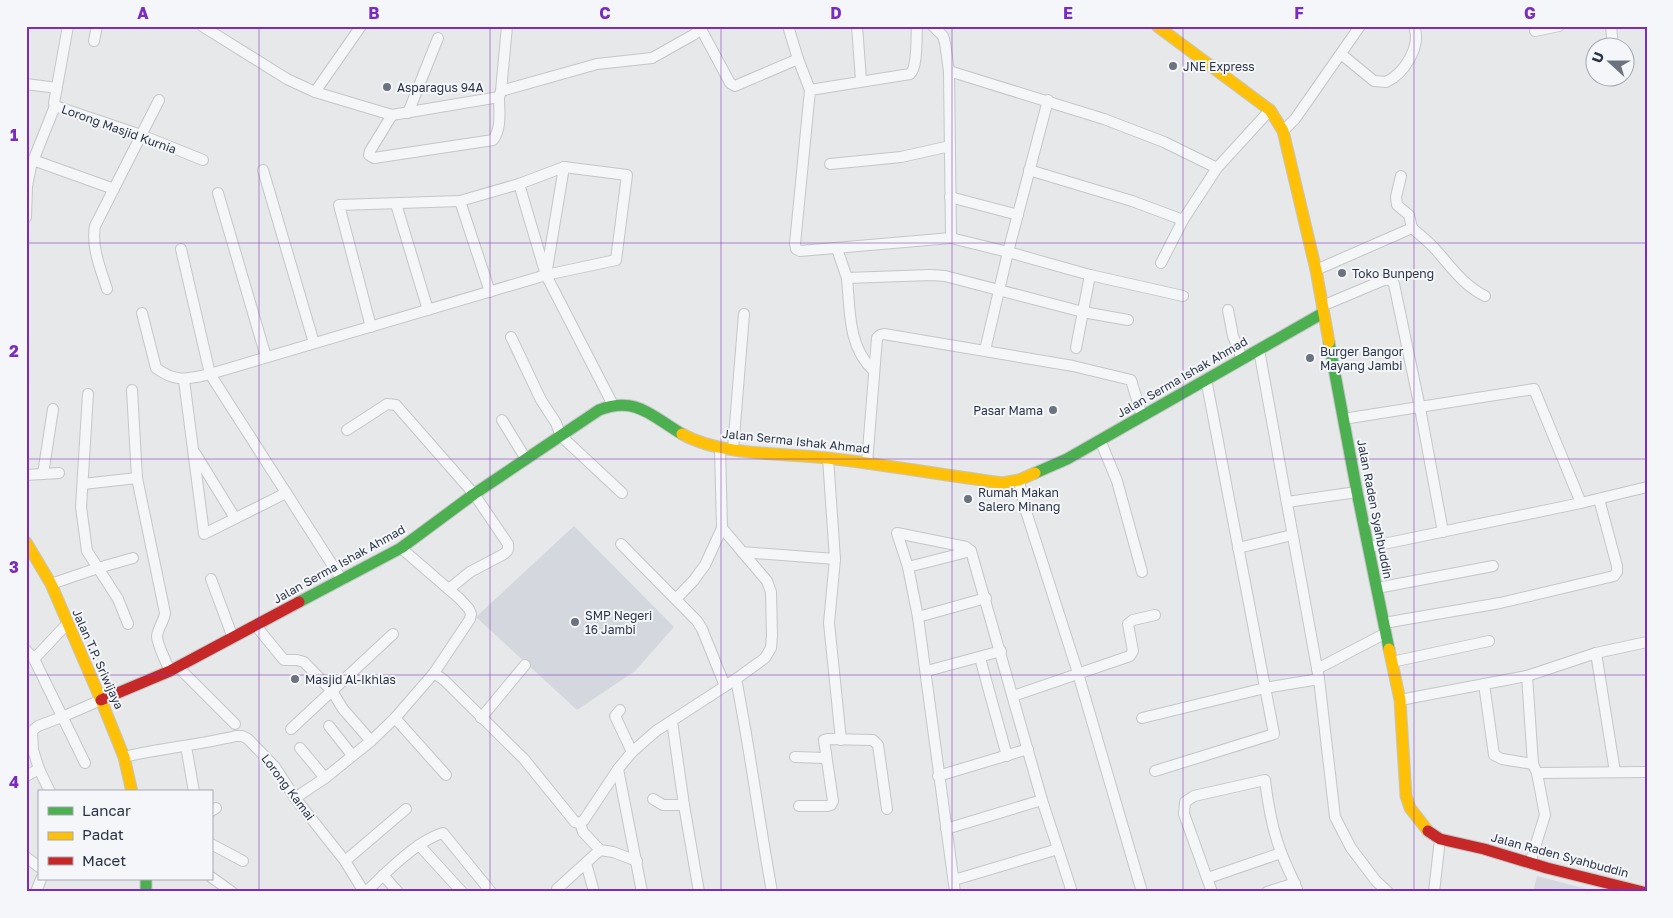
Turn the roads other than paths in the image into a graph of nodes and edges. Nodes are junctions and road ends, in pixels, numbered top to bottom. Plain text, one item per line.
1 (68, 26) edge
2 (97, 26) edge
3 (202, 26) edge
4 (361, 26) edge
5 (507, 26) edge
6 (788, 26) edge
7 (857, 26) edge
8 (918, 26) edge
9 (933, 26) edge
10 (1157, 26) edge
11 (1360, 26) edge
12 (1414, 26) edge
13 (1559, 26) edge
14 (701, 27) edge
15 (1535, 31) dead end
16 (438, 38) dead end
17 (94, 41) dead end
18 (1341, 54) junction
19 (798, 59) junction
20 (949, 71) junction
21 (861, 80) junction
22 (26, 84) edge
23 (56, 88) junction
24 (810, 90) junction
25 (315, 92) junction
26 (500, 94) junction
27 (159, 100) dead end
28 (1048, 100) junction
29 (55, 106) junction
30 (1270, 110) junction
31 (408, 113) junction
32 (392, 115) junction
33 (1283, 131) junction
34 (141, 135) junction
35 (950, 146) junction
36 (33, 160) junction
37 (203, 160) dead end
38 (830, 164) dead end
39 (564, 167) junction
40 (1217, 168) junction
41 (263, 170) dead end
42 (1029, 170) junction
43 (1401, 176) dead end
44 (519, 184) junction
45 (114, 189) junction
46 (218, 193) dead end
47 (950, 197) junction
48 (460, 201) junction
49 (396, 204) junction
50 (1018, 214) junction
51 (26, 217) edge
52 (1183, 220) junction
53 (1412, 228) junction
54 (951, 238) junction
55 (181, 249) dead end
56 (837, 249) junction
57 (1008, 252) junction
58 (1161, 263) dead end
59 (1316, 270) junction
60 (1090, 274) junction
61 (546, 275) junction
62 (847, 278) junction
63 (107, 289) dead end
64 (999, 290) junction
65 (490, 292) junction
66 (1183, 296) dead end
67 (1485, 296) dead end
68 (428, 310) junction
69 (1228, 310) dead end
70 (1322, 310) junction
71 (1083, 312) junction
72 (142, 313) dead end
73 (744, 314) dead end
74 (1128, 320) dead end
75 (371, 327) junction
76 (512, 337) dead end
77 (314, 343) junction
78 (986, 346) dead end
79 (1076, 348) dead end
80 (1259, 350) junction
81 (266, 357) junction
82 (1242, 358) junction
83 (873, 370) junction
84 (210, 374) junction
85 (1206, 379) junction
86 (184, 380) junction
87 (132, 390) dead end
88 (88, 394) dead end
89 (613, 406) junction
90 (1420, 408) junction
91 (53, 409) dead end
92 (1142, 416) junction
93 (1343, 419) junction
94 (502, 420) dead end
95 (348, 430) dead end
96 (561, 436) junction
97 (1100, 440) junction
98 (720, 448) junction
99 (732, 449) junction
100 (193, 450) junction
101 (828, 458) junction
102 (526, 459) junction
103 (867, 463) junction
104 (59, 473) dead end
105 (43, 474) junction
106 (26, 475) edge
107 (137, 478) junction
108 (1019, 480) junction
109 (82, 484) junction
110 (1647, 487) edge
111 (1357, 492) junction
112 (286, 493) junction
113 (622, 493) dead end
114 (474, 494) junction
115 (1599, 499) junction
116 (1287, 502) junction
117 (1581, 503) junction
118 (235, 518) junction
119 (722, 528) junction
120 (1443, 532) junction
121 (1292, 535) junction
122 (26, 542) edge
123 (621, 544) dead end
124 (401, 548) junction
125 (1238, 548) junction
126 (1369, 548) junction
127 (971, 551) junction
128 (742, 552) junction
129 (133, 558) dead end
130 (835, 558) junction
131 (1493, 566) dead end
132 (908, 567) junction
133 (98, 568) junction
134 (1142, 572) dead end
135 (211, 579) dead end
136 (342, 580) junction
137 (51, 584) junction
138 (1377, 588) junction
139 (449, 589) junction
140 (986, 598) junction
141 (676, 599) junction
142 (1154, 615) dead end
143 (918, 617) junction
144 (67, 624) junction
145 (128, 624) dead end
146 (256, 626) junction
147 (1385, 628) junction
148 (393, 634) dead end
149 (233, 638) junction
150 (1489, 642) dead end
151 (1647, 642) edge
152 (26, 650) edge
153 (1001, 651) junction
154 (1596, 653) junction
155 (980, 658) junction
156 (34, 659) junction
157 (1392, 662) junction
158 (525, 666) dead end
159 (174, 669) junction
160 (926, 671) junction
161 (434, 673) junction
162 (1318, 674) junction
163 (1078, 675) junction
164 (1527, 676) junction
165 (736, 679) junction
166 (1484, 684) junction
167 (725, 686) junction
168 (1265, 688) junction
169 (332, 690) junction
170 (1013, 696) junction
171 (101, 700) junction
172 (1400, 700) junction
173 (620, 710) dead end
174 (62, 717) junction
175 (395, 718) junction
176 (481, 718) junction
177 (1142, 718) dead end
178 (672, 721) junction
179 (235, 724) dead end
180 (329, 726) dead end
181 (291, 729) dead end
182 (841, 740) junction
183 (371, 741) junction
184 (186, 746) junction
185 (300, 748) dead end
186 (1028, 749) junction
187 (632, 752) junction
188 (352, 755) junction
189 (1006, 756) junction
190 (124, 757) junction
191 (795, 758) dead end
192 (826, 758) junction
193 (85, 763) dead end
194 (39, 769) junction
195 (618, 769) junction
196 (1535, 769) junction
197 (1155, 771) dead end
198 (1615, 772) junction
199 (1647, 772) edge
200 (446, 775) dead end
201 (26, 776) edge
202 (938, 776) junction
203 (325, 778) junction
204 (49, 790) edge
205 (132, 790) edge
206 (194, 790) edge
207 (296, 798) junction
208 (653, 799) dead end
209 (1042, 800) junction
210 (684, 805) junction
211 (799, 806) dead end
212 (406, 809) dead end
213 (887, 809) dead end
214 (580, 823) junction
215 (946, 829) junction
216 (1440, 839) junction
217 (212, 845) edge
218 (419, 846) junction
219 (1058, 849) junction
220 (600, 850) junction
221 (1281, 852) junction
222 (26, 857) edge
223 (345, 860) junction
224 (243, 861) dead end
225 (637, 861) junction
226 (586, 863) junction
227 (1530, 863) junction
228 (38, 866) edge
229 (383, 875) junction
230 (212, 878) edge
231 (1208, 878) junction
232 (41, 880) edge
233 (954, 880) junction
234 (1297, 887) edge
235 (557, 889) dead end
236 (36, 892) edge
237 (232, 892) edge
238 (365, 892) edge
239 (398, 892) edge
240 (462, 892) edge
241 (491, 892) edge
242 (594, 892) edge
243 (642, 892) edge
244 (699, 892) edge
245 (772, 892) edge
246 (955, 892) edge
247 (1072, 892) edge
248 (1142, 892) edge
249 (1212, 892) edge
250 (1267, 892) edge
251 (1388, 892) edge
252 (1434, 892) edge
253 (1643, 892) edge

1 - 23 street, Lorong Masjid Kurnia
2 - 17 street
3 - 25 street
4 - 25 street
5 - 26 street
6 - 19 street
7 - 21 street
8 - 21 street
9 - 20 street
10 - 30 main road, Jalan Raden Syahbuddin
11 - 18 street
12 - 18 street
13 - 15 street
14 - 19 street
14 - 26 street
16 - 31 street
18 - 33 street
19 - 24 street
20 - 28 street
20 - 35 street
21 - 24 street
22 - 23 street
23 - 29 street, Lorong Masjid Kurnia
24 - 56 street
25 - 32 street
26 - 31 street
26 - 32 street
27 - 34 street
28 - 40 street
28 - 42 street
29 - 34 street, Lorong Masjid Kurnia
29 - 36 street
30 - 33 main road, Jalan Raden Syahbuddin
30 - 40 street
31 - 32 street
33 - 59 main road, Jalan Raden Syahbuddin
34 - 37 street, Lorong Masjid Kurnia
34 - 45 street
35 - 38 street
35 - 47 street
36 - 45 street
36 - 51 street
39 - 44 street
39 - 61 street
39 - 61 street
40 - 52 street
41 - 77 street
42 - 50 street
42 - 52 street
43 - 53 street
44 - 48 street
44 - 61 street
45 - 63 street
46 - 81 street
47 - 50 street
47 - 54 street
48 - 49 street
48 - 65 street
49 - 68 street
49 - 75 street
50 - 57 street
52 - 58 street
53 - 59 street
53 - 67 street
54 - 56 street
54 - 57 street
55 - 84 street
56 - 62 street
57 - 60 street
57 - 64 street
59 - 70 main road, Jalan Raden Syahbuddin
60 - 66 street
60 - 71 street
61 - 65 street
61 - 89 street
62 - 64 street
62 - 83 street
64 - 71 street
64 - 78 street
65 - 68 street
68 - 75 street
69 - 82 street
70 - 80 main road, Jalan Serma Ishak Ahmad
70 - 90 street
70 - 93 main road, Jalan Raden Syahbuddin
71 - 74 street
71 - 79 street
72 - 86 street
73 - 99 street
75 - 77 street
76 - 96 street
77 - 81 street
80 - 82 main road, Jalan Serma Ishak Ahmad
80 - 116 street
81 - 84 street
82 - 85 main road, Jalan Serma Ishak Ahmad
83 - 92 street
83 - 103 street
84 - 86 street
84 - 112 street
85 - 92 main road, Jalan Serma Ishak Ahmad
85 - 125 street
86 - 100 street
87 - 107 street
88 - 109 street
89 - 96 main road, Jalan Serma Ishak Ahmad
89 - 98 main road, Jalan Serma Ishak Ahmad
90 - 93 street
90 - 117 street
90 - 120 street
91 - 105 street
92 - 97 main road, Jalan Serma Ishak Ahmad
93 - 111 main road, Jalan Raden Syahbuddin
94 - 102 street
95 - 114 street
96 - 102 main road, Jalan Serma Ishak Ahmad
96 - 113 street
97 - 108 main road, Jalan Serma Ishak Ahmad
97 - 134 street
98 - 99 main road, Jalan Serma Ishak Ahmad
98 - 119 street
99 - 101 main road, Jalan Serma Ishak Ahmad
100 - 118 street
100 - 118 street
101 - 103 main road, Jalan Serma Ishak Ahmad
101 - 130 street
102 - 114 main road, Jalan Serma Ishak Ahmad
103 - 108 main road, Jalan Serma Ishak Ahmad
104 - 105 street
105 - 106 street
107 - 109 street
107 - 159 street
108 - 163 street
109 - 133 street
110 - 115 street
111 - 116 street
111 - 126 main road, Jalan Raden Syahbuddin
112 - 118 street
112 - 136 street
114 - 124 main road, Jalan Serma Ishak Ahmad
114 - 139 street
115 - 117 street
115 - 147 street
116 - 121 street
117 - 120 street
119 - 128 street
119 - 141 street
120 - 126 street
121 - 125 street
121 - 162 street
122 - 137 main road, Jalan T.P. Sriwijaya
123 - 141 street
124 - 136 main road, Jalan Serma Ishak Ahmad
124 - 139 street
125 - 168 street
126 - 138 main road, Jalan Raden Syahbuddin
127 - 132 street
127 - 132 street
127 - 140 street
128 - 130 street
128 - 165 street
129 - 133 street
130 - 182 street
131 - 138 street
132 - 143 street
133 - 137 street
133 - 145 street
135 - 149 street
136 - 146 main road, Jalan Serma Ishak Ahmad
137 - 144 main road, Jalan T.P. Sriwijaya
138 - 147 main road, Jalan Raden Syahbuddin
139 - 161 street
140 - 143 street
140 - 153 street
141 - 167 street
142 - 163 street
143 - 160 street
144 - 156 street
144 - 171 main road, Jalan T.P. Sriwijaya
146 - 149 main road, Jalan Serma Ishak Ahmad
146 - 169 street
147 - 157 main road, Jalan Raden Syahbuddin
147 - 162 street
148 - 169 street
149 - 159 main road, Jalan Serma Ishak Ahmad
150 - 157 street
151 - 154 street
152 - 156 street
153 - 155 street
153 - 170 street
154 - 164 street
154 - 198 street
155 - 160 street
155 - 189 street
156 - 174 street
157 - 172 main road, Jalan Raden Syahbuddin
158 - 176 street
159 - 171 main road, Jalan Serma Ishak Ahmad
159 - 179 street
160 - 202 street
161 - 175 street
161 - 176 street
162 - 168 street
162 - 251 street
163 - 170 street
163 - 248 street
164 - 166 street
164 - 196 street
165 - 167 street
165 - 245 street
166 - 172 street
166 - 196 street
167 - 178 street
168 - 177 street
168 - 197 street
169 - 181 street
169 - 183 street
170 - 186 street
171 - 174 street
171 - 190 main road, Jalan T.P. Sriwijaya
172 - 216 main road, Jalan Raden Syahbuddin
173 - 187 street
174 - 193 street
174 - 194 street
175 - 183 street
175 - 200 street
176 - 214 street
178 - 187 street
178 - 210 street
180 - 188 street
182 - 192 street
182 - 213 street
183 - 188 street
184 - 190 street, Lorong Kamai
184 - 206 street
184 - 207 street, Lorong Kamai
185 - 203 street
186 - 189 street
186 - 209 street
187 - 195 street
188 - 203 street
189 - 202 street
190 - 205 main road, Jalan T.P. Sriwijaya
191 - 192 street
192 - 211 street
194 - 201 street
194 - 204 street
195 - 214 street
195 - 225 street
196 - 198 street
196 - 227 street
198 - 199 street
202 - 215 street
203 - 207 street
207 - 223 street, Lorong Kamai
208 - 210 street
209 - 215 street
209 - 219 street
210 - 244 street
212 - 223 street
214 - 220 street
215 - 233 street
216 - 227 main road, Jalan Raden Syahbuddin
216 - 252 street
217 - 224 street
218 - 229 street
218 - 240 street
218 - 241 street
219 - 233 street
219 - 247 street
220 - 225 street
220 - 226 street
221 - 231 street
221 - 231 street
221 - 234 street
222 - 228 street
223 - 238 street, Lorong Kamai
225 - 243 street
226 - 235 street
226 - 242 street
227 - 253 main road, Jalan Raden Syahbuddin
229 - 238 street
229 - 239 street
230 - 237 street
231 - 249 street
232 - 236 street
233 - 246 street
234 - 250 street

